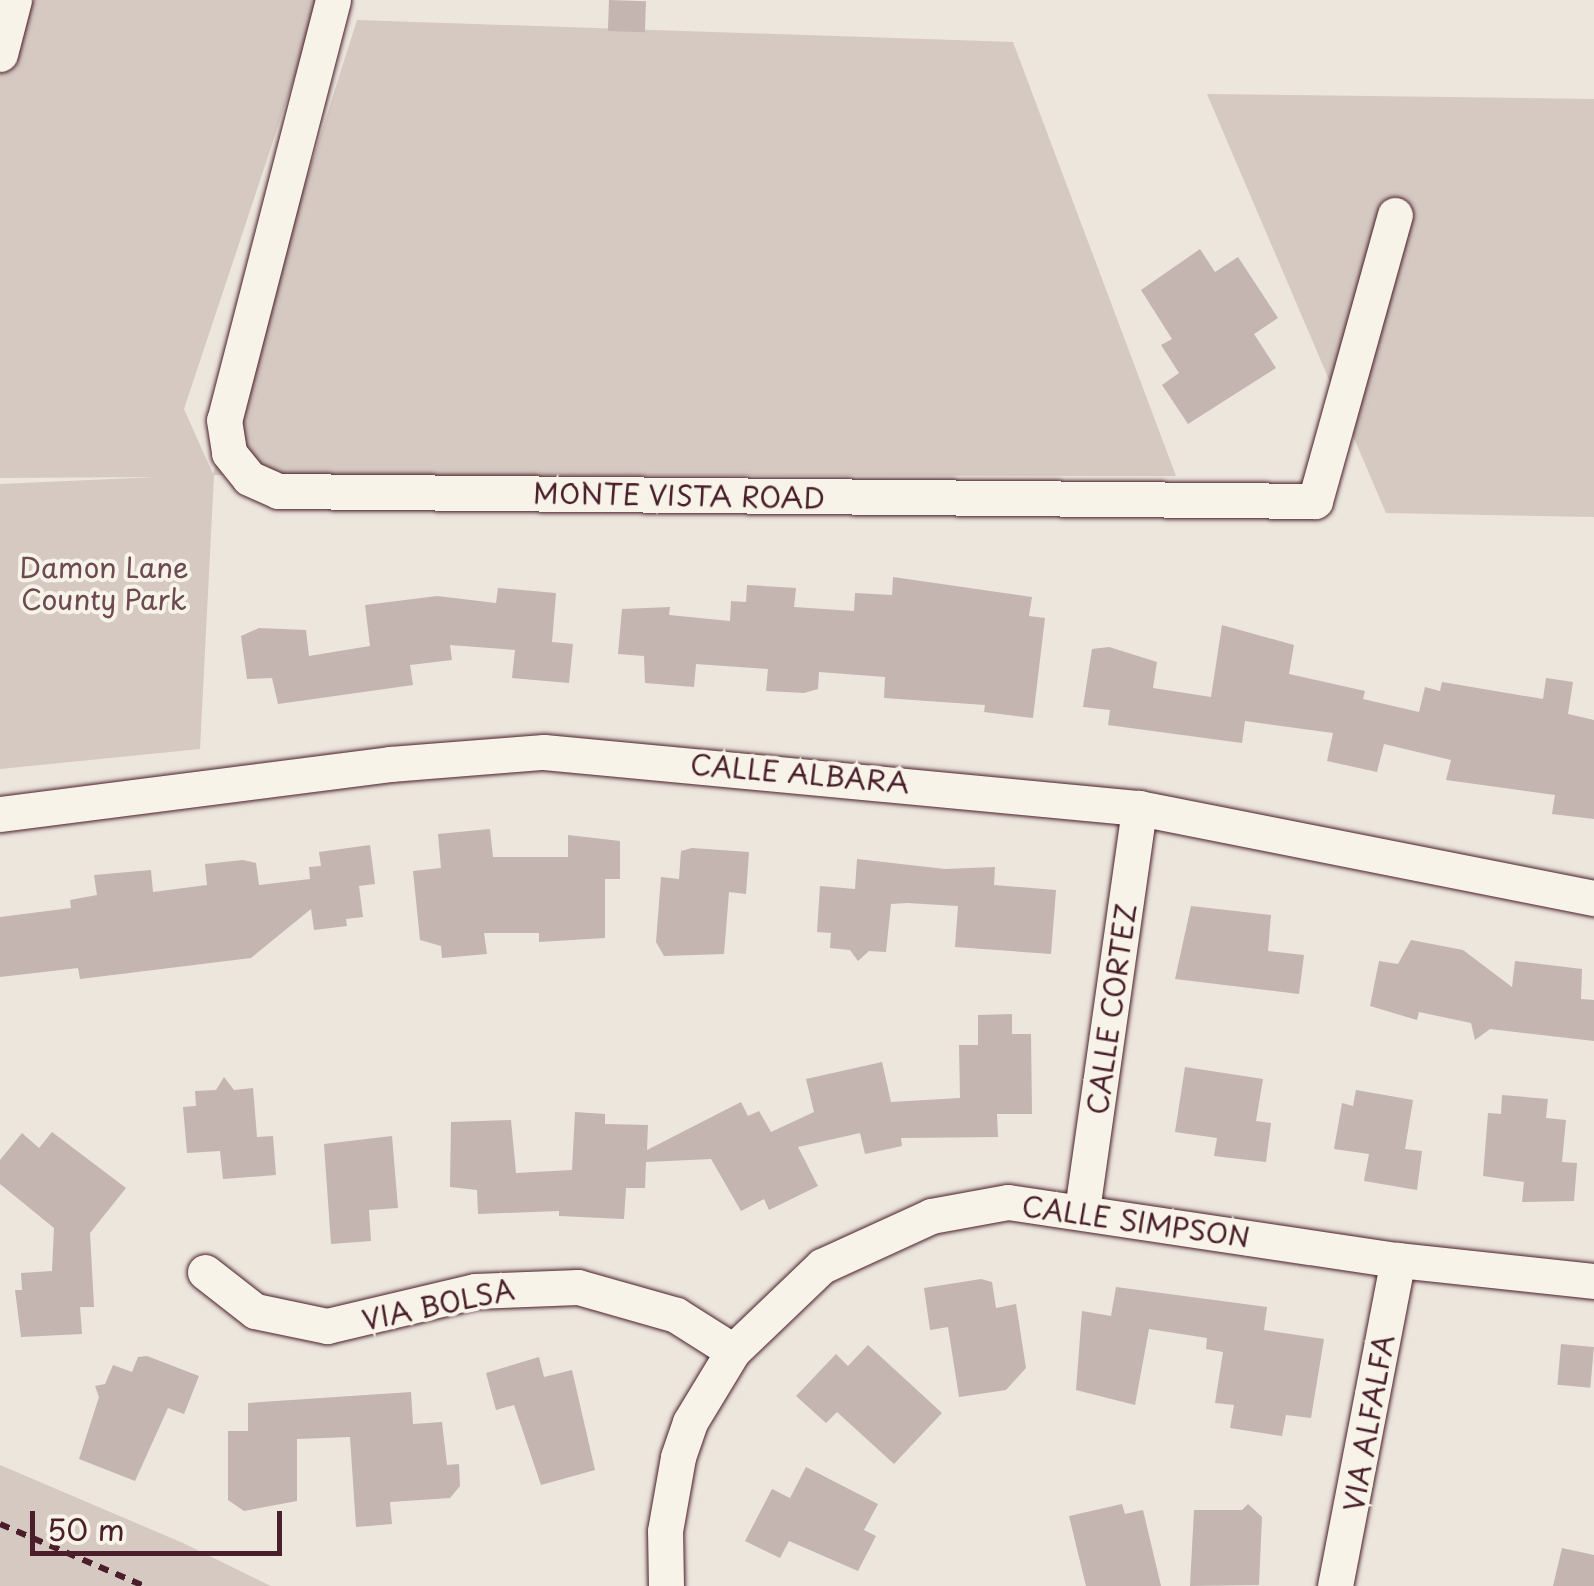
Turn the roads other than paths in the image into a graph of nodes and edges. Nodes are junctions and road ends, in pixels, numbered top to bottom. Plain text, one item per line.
1 (14, 0) edge
2 (334, 0) edge
3 (0, 54) edge
4 (1395, 215) dead end
5 (1139, 808) junction
6 (0, 814) edge
7 (1594, 898) edge
8 (1082, 1210) junction
9 (1398, 1260) junction
10 (205, 1272) dead end
11 (1594, 1281) edge
12 (733, 1351) junction
13 (666, 1586) edge
14 (1335, 1586) edge

1 - 3 street
2 - 4 street, MONTE VISTA ROAD
5 - 6 street, CALLE ALBARA
5 - 7 street, CALLE ALBARA
5 - 8 street, CALLE CORTEZ
8 - 9 street, CALLE SIMPSON
8 - 12 street, CALLE SIMPSON
9 - 11 street, CALLE SIMPSON
9 - 14 street, VIA ALFALFA
10 - 12 street, VIA BOLSA
12 - 13 street, CALLE SIMPSON

